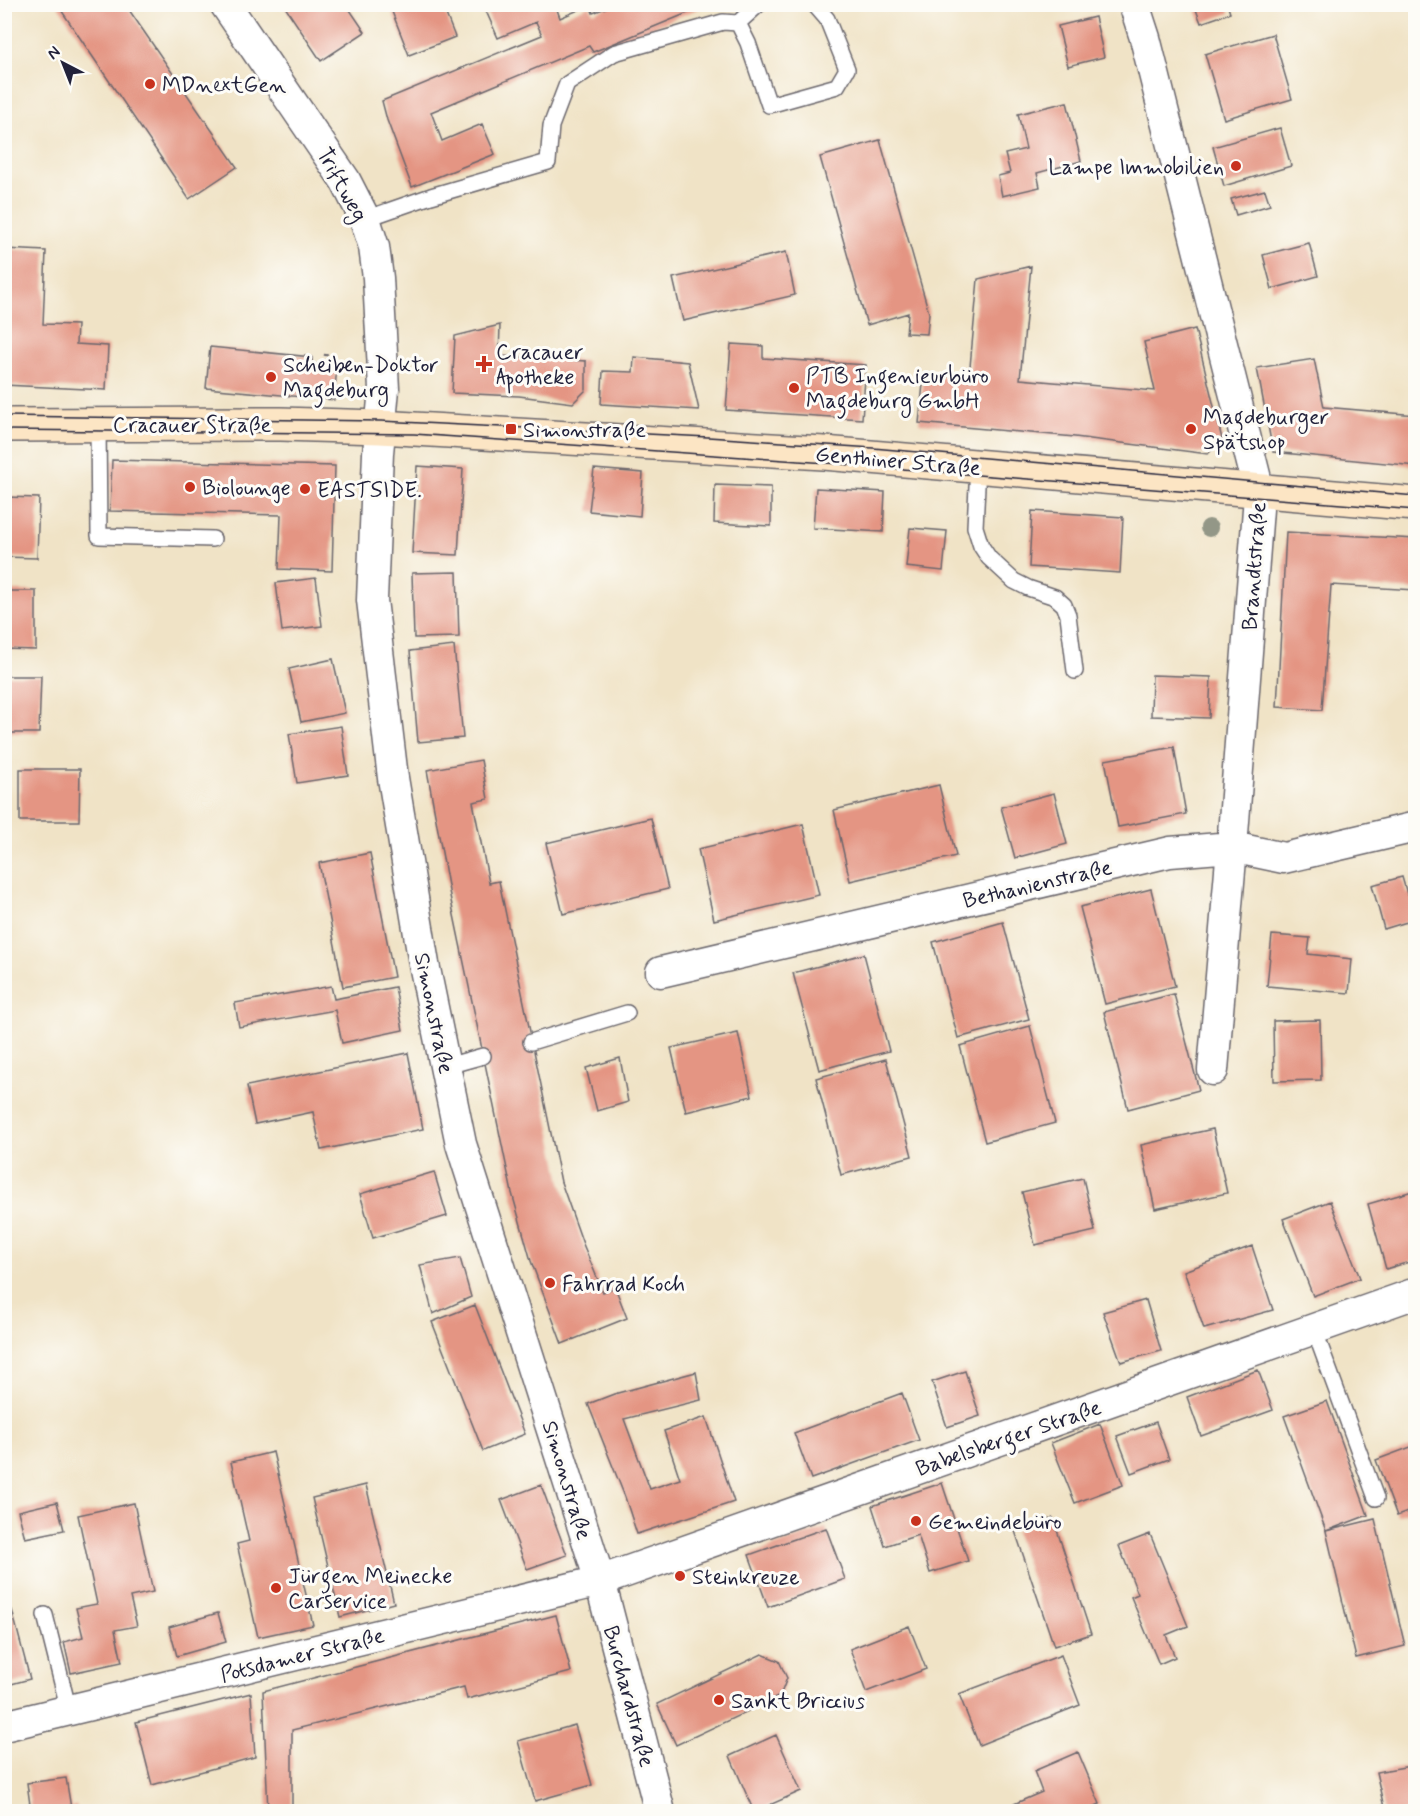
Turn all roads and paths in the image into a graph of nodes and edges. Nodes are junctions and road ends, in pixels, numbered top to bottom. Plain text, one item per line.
1 (225, 4) edge
2 (759, 4) edge
3 (814, 4) edge
4 (1134, 4) edge
5 (738, 23) junction
6 (365, 219) junction
7 (326, 354) dead end
8 (324, 365) dead end
9 (98, 424) junction
10 (4, 425) edge
11 (380, 427) junction
12 (978, 466) junction
13 (1258, 491) junction
14 (1416, 504) edge
15 (213, 538) dead end
16 (1075, 671) dead end
17 (1416, 827) edge
18 (1232, 847) junction
19 (661, 972) dead end
20 (627, 1013) dead end
21 (531, 1042) dead end
22 (483, 1056) dead end
23 (447, 1066) junction
24 (1213, 1070) dead end
25 (1416, 1293) edge
26 (1314, 1329) junction
27 (1376, 1497) dead end
28 (600, 1581) junction
29 (45, 1615) dead end
30 (69, 1711) junction
31 (4, 1726) edge
32 (660, 1812) edge

1 - 6 street, Triftweg
2 - 5 lane
3 - 5 lane
4 - 13 street, Brandtstraße
5 - 6 lane
6 - 11 street, Triftweg
7 - 8 path
9 - 10 main road, Cracauer Straße
9 - 11 main road, Cracauer Straße
9 - 15 lane
11 - 12 main road, Genthiner Straße
11 - 23 street, Simonstraße
12 - 13 main road, Genthiner Straße
12 - 16 lane
13 - 14 main road, Genthiner Straße
13 - 18 street, Brandtstraße
17 - 18 street, Bethanienstraße
18 - 19 street, Bethanienstraße
18 - 24 street, Brandtstraße
20 - 21 lane
22 - 23 lane
23 - 28 street, Simonstraße
25 - 26 street, Babelsberger Straße
26 - 27 lane
26 - 28 street, Babelsberger Straße
28 - 30 street, Potsdamer Straße
28 - 32 street, Burchardstraße
29 - 30 lane
30 - 31 street, Potsdamer Straße

